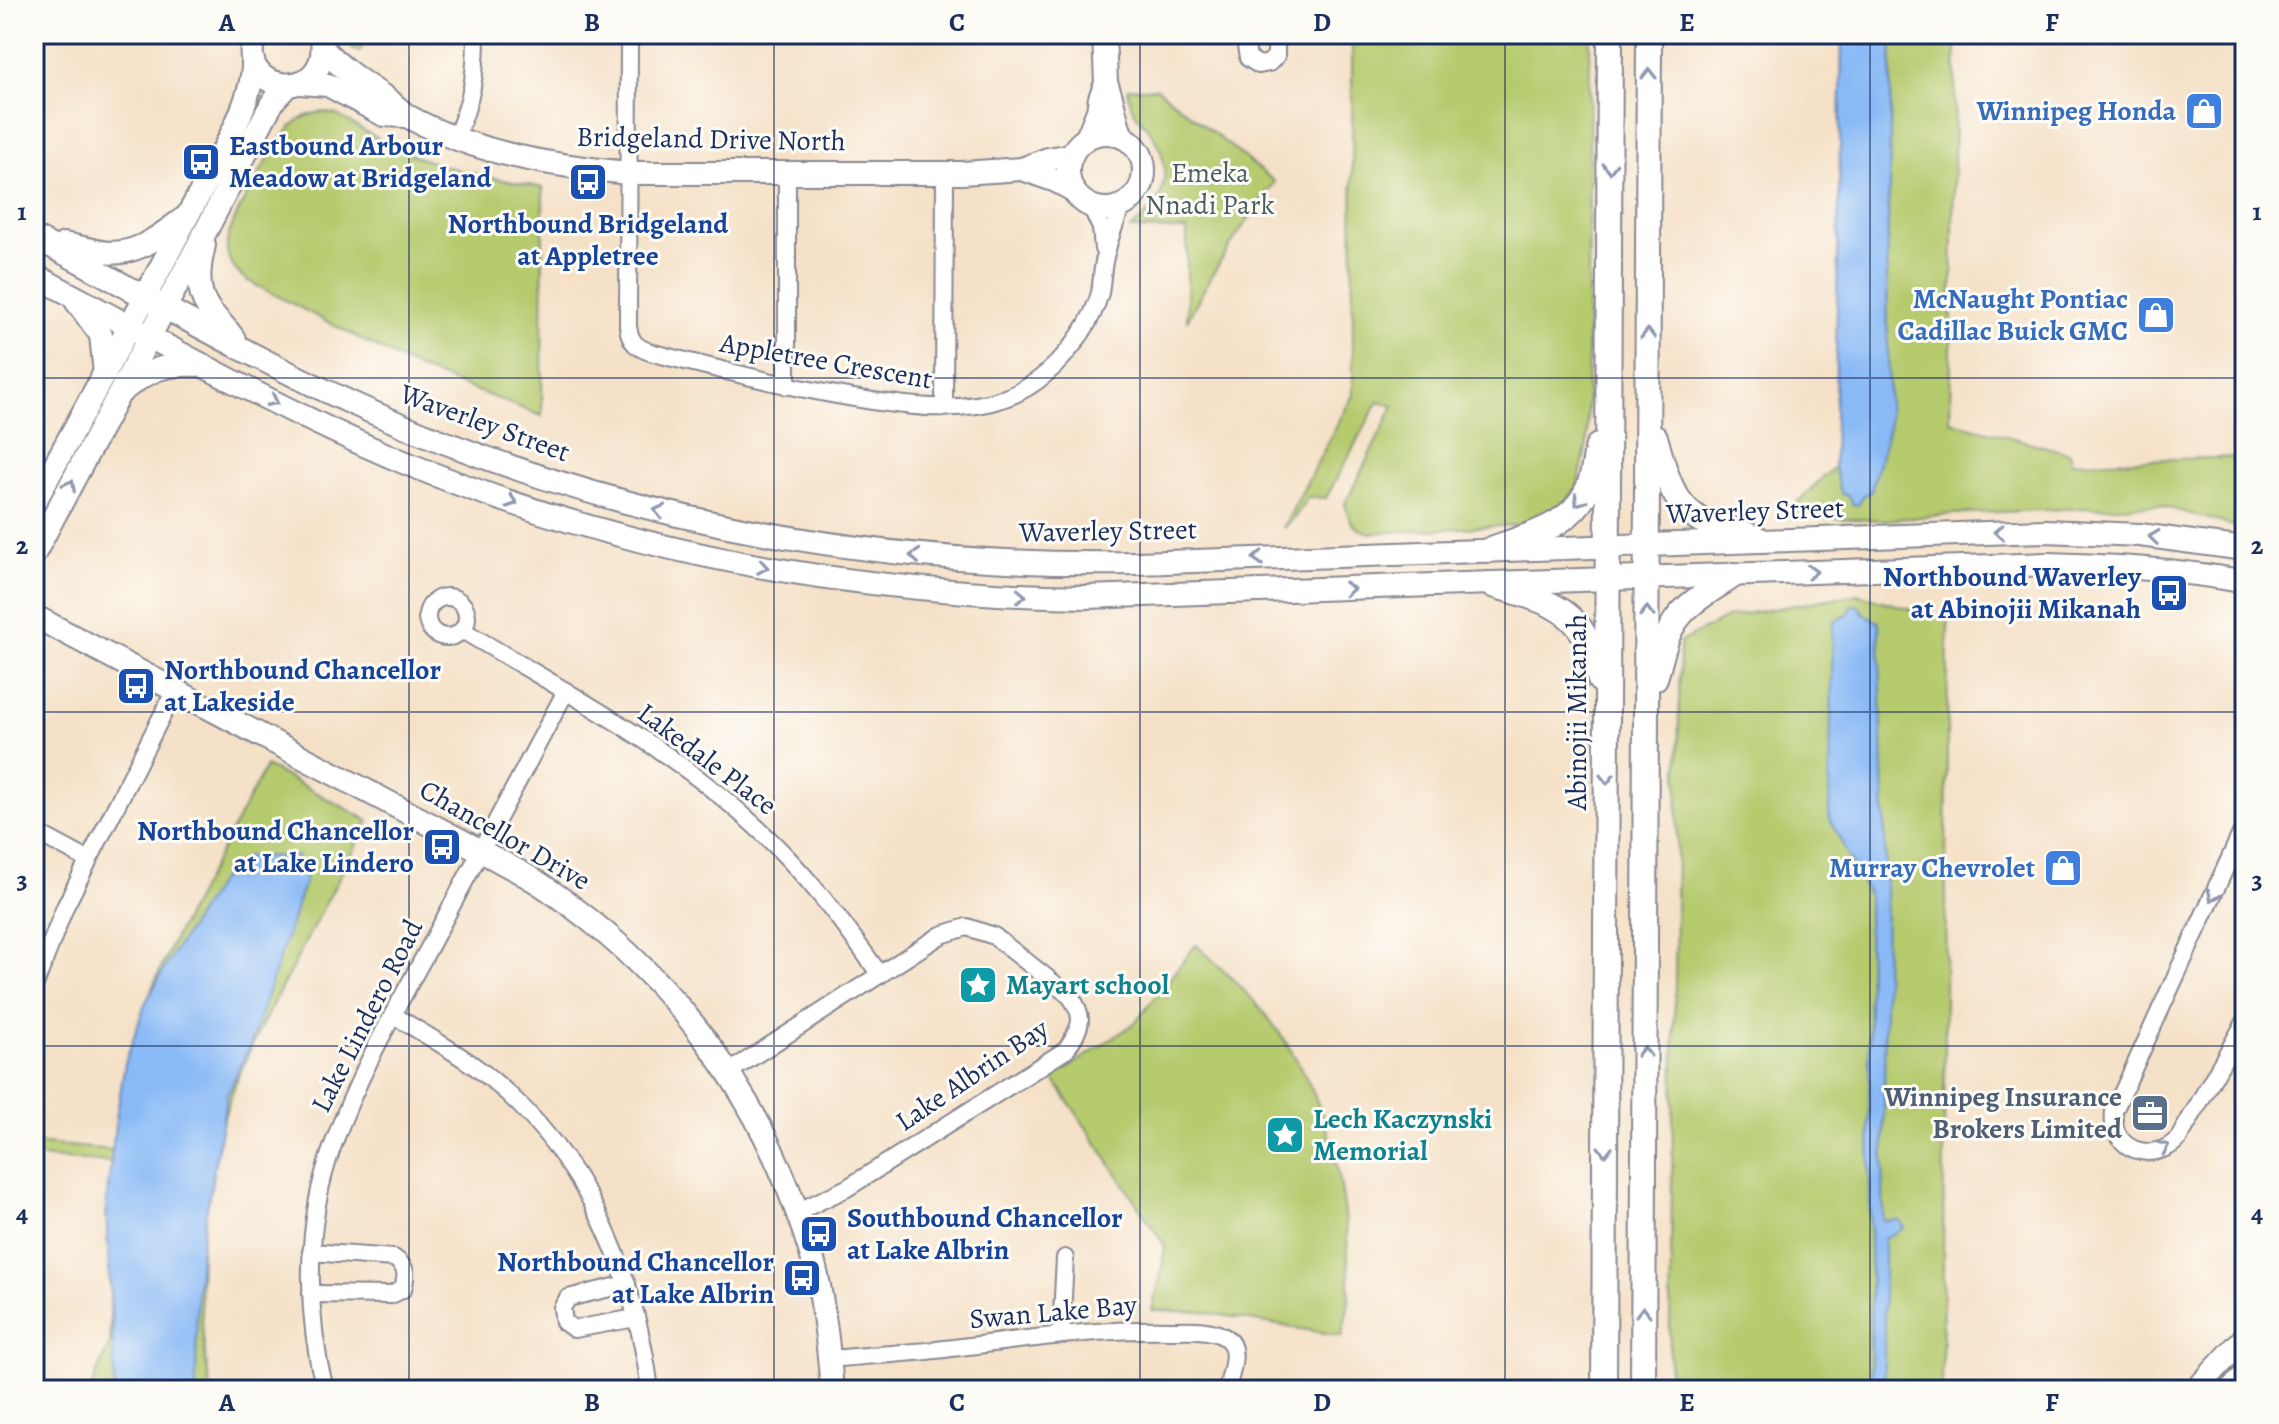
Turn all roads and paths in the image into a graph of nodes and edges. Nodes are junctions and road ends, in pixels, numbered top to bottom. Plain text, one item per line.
1 (237, 34) edge
2 (476, 34) edge
3 (629, 34) edge
4 (1104, 34) edge
5 (1244, 34) edge
6 (1276, 34) edge
7 (1610, 34) edge
8 (1649, 34) edge
9 (321, 42) edge
10 (254, 49) edge
11 (1106, 83) junction
12 (294, 84) junction
13 (406, 116) junction
14 (1122, 137) junction
15 (455, 138) junction
16 (1080, 146) junction
17 (1022, 169) junction
18 (787, 172) junction
19 (629, 173) junction
20 (945, 173) junction
21 (1073, 190) junction
22 (1123, 205) junction
23 (1091, 206) junction
24 (187, 216) junction
25 (209, 225) junction
26 (36, 238) edge
27 (1104, 259) junction
28 (34, 275) edge
29 (70, 294) junction
30 (155, 302) junction
31 (140, 331) junction
32 (238, 346) junction
33 (203, 365) junction
34 (105, 375) junction
35 (787, 386) junction
36 (118, 394) junction
37 (944, 408) junction
38 (1609, 409) junction
39 (1648, 412) junction
40 (34, 503) edge
41 (1760, 540) junction
42 (1647, 544) junction
43 (1608, 546) junction
44 (2241, 546) edge
45 (1489, 550) junction
46 (34, 554) edge
47 (1734, 575) junction
48 (2209, 575) junction
49 (1647, 578) junction
50 (1608, 579) junction
51 (2245, 582) edge
52 (1490, 584) junction
53 (2245, 592) edge
54 (34, 616) edge
55 (462, 630) dead end
56 (175, 690) junction
57 (566, 691) junction
58 (1607, 701) junction
59 (1646, 703) junction
60 (2245, 825) edge
61 (34, 831) edge
62 (481, 851) junction
63 (88, 860) junction
64 (880, 975) junction
65 (34, 987) edge
66 (393, 1015) junction
67 (2245, 1022) edge
68 (729, 1072) junction
69 (797, 1212) junction
70 (311, 1252) junction
71 (1065, 1258) dead end
72 (627, 1284) junction
73 (311, 1294) junction
74 (636, 1318) junction
75 (1061, 1335) junction
76 (2245, 1337) edge
77 (829, 1359) junction
78 (2245, 1375) edge
79 (325, 1390) edge
80 (650, 1390) edge
81 (832, 1390) edge
82 (1227, 1390) edge
83 (1604, 1390) edge
84 (1643, 1390) edge
85 (2196, 1390) edge
86 (2230, 1390) edge

1 - 10 main road
2 - 15 street
3 - 19 street
4 - 11 main road
5 - 6 street
7 -> 38 main road, Abinojii Mikanah
39 -> 8 main road
9 - 12 main road
9 - 13 main road, Bridgeland Drive North
10 - 12 main road
10 - 24 main road
11 - 14 main road
11 - 16 main road
12 - 13 main road, Bridgeland Drive North
12 - 25 main road
13 - 15 main road, Bridgeland Drive North
14 - 16 main road
14 - 22 main road
15 - 19 main road, Bridgeland Drive North
16 - 17 main road, Bridgeland Drive North
16 - 21 main road
17 - 20 main road, Bridgeland Drive North
17 - 21 main road, Bridgeland Drive North
18 - 19 main road, Bridgeland Drive North
18 - 20 main road, Bridgeland Drive North
18 - 35 street
19 - 35 street, Appletree Crescent
20 - 37 street
21 - 23 main road
22 - 23 main road
22 - 27 street, Appletree Crescent
23 - 27 street, Appletree Crescent
24 - 26 main road
24 - 30 main road
25 - 30 main road
25 - 32 main road
26 - 30 main road, Waverley Street
27 - 37 street, Appletree Crescent
28 - 29 main road
29 - 31 main road
29 - 34 main road
30 - 31 main road
30 - 32 main road, Waverley Street
31 - 33 main road
31 - 34 main road
31 - 36 main road
45 -> 32 main road, Waverley Street
33 - 36 main road
33 -> 52 main road
34 - 40 main road
35 - 37 street, Appletree Crescent
46 -> 36 main road
38 - 43 main road, Abinojii Mikanah
38 -> 45 main road
39 - 41 main road
39 - 42 main road
41 - 42 main road, Waverley Street
44 -> 41 main road, Waverley Street
42 - 43 main road, Waverley Street
42 - 49 main road
43 - 45 main road, Waverley Street
43 - 50 main road, Abinojii Mikanah
47 -> 48 main road
47 - 49 main road
47 - 59 main road
48 - 51 main road
48 - 53 main road
49 - 50 main road
59 -> 49 main road
50 - 52 main road
50 - 58 main road, Abinojii Mikanah
52 - 58 main road
54 - 56 main road, Chancellor Drive
55 - 57 street, Lakedale Place
56 - 62 main road, Chancellor Drive
56 - 63 street
57 - 62 street, Lake Lindero Road
57 - 64 street, Lakedale Place
58 -> 83 main road, Abinojii Mikanah
84 -> 59 main road
60 -> 67 street
61 - 63 street
62 - 66 street, Lake Lindero Road
62 - 68 main road, Chancellor Drive
63 - 65 street
64 - 68 street, Lake Albrin Bay
64 - 69 street, Lake Albrin Bay
66 - 70 street, Lake Lindero Road
66 - 72 street
68 - 69 main road, Chancellor Drive
69 - 77 main road, Chancellor Drive
70 - 73 street, Lake Lindero Road
70 - 73 street
71 - 75 street
72 - 74 street
72 - 74 street
73 - 79 street, Lake Lindero Road
74 - 80 street
75 - 77 street, Swan Lake Bay
75 - 82 street, Swan Lake Bay
76 - 85 main road
77 - 81 main road, Chancellor Drive
78 - 86 main road

